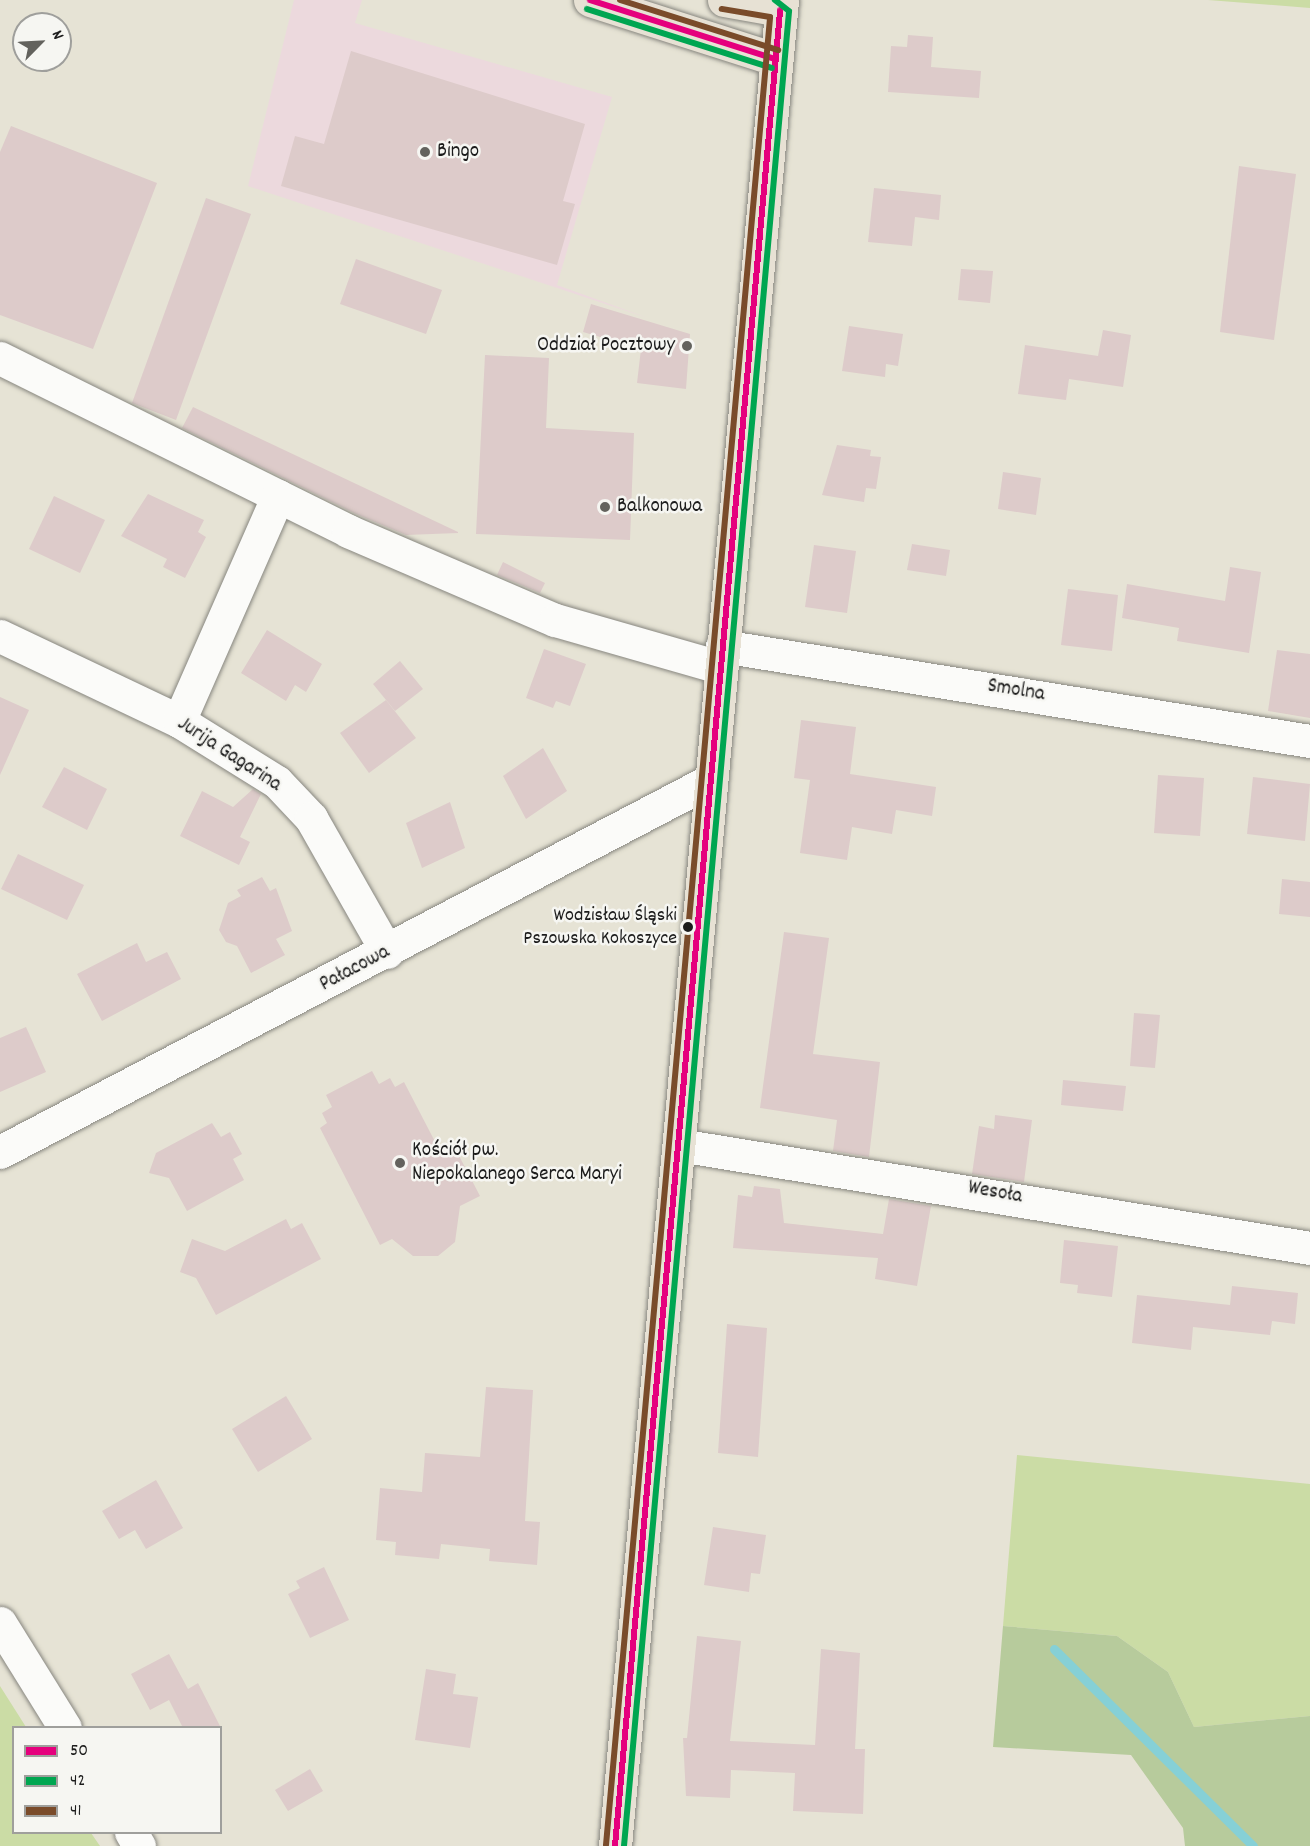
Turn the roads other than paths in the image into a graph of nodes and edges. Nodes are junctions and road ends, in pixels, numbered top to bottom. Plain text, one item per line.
1 (590, 0) edge
2 (724, 0) edge
3 (781, 5) edge
4 (775, 59) junction
5 (0, 358) edge
6 (278, 496) junction
7 (0, 636) edge
8 (720, 657) junction
9 (179, 721) junction
10 (1310, 741) edge
11 (709, 781) junction
12 (387, 952) junction
13 (679, 1145) junction
14 (0, 1152) edge
15 (1310, 1248) edge
16 (0, 1623) edge
17 (64, 1726) edge
18 (615, 1846) edge

1 - 4 main road
2 - 3 main road
3 - 4 main road
4 - 8 main road
5 - 6 street, Smolna
6 - 8 street, Smolna
6 - 9 street
7 - 9 street, Jurija Gagarina
8 - 10 street, Smolna
8 - 11 main road
9 - 12 street, Jurija Gagarina
11 - 12 street, Pałacowa
11 - 13 main road
12 - 14 street, Pałacowa
13 - 15 street, Wesoła
13 - 18 main road
16 - 17 street

